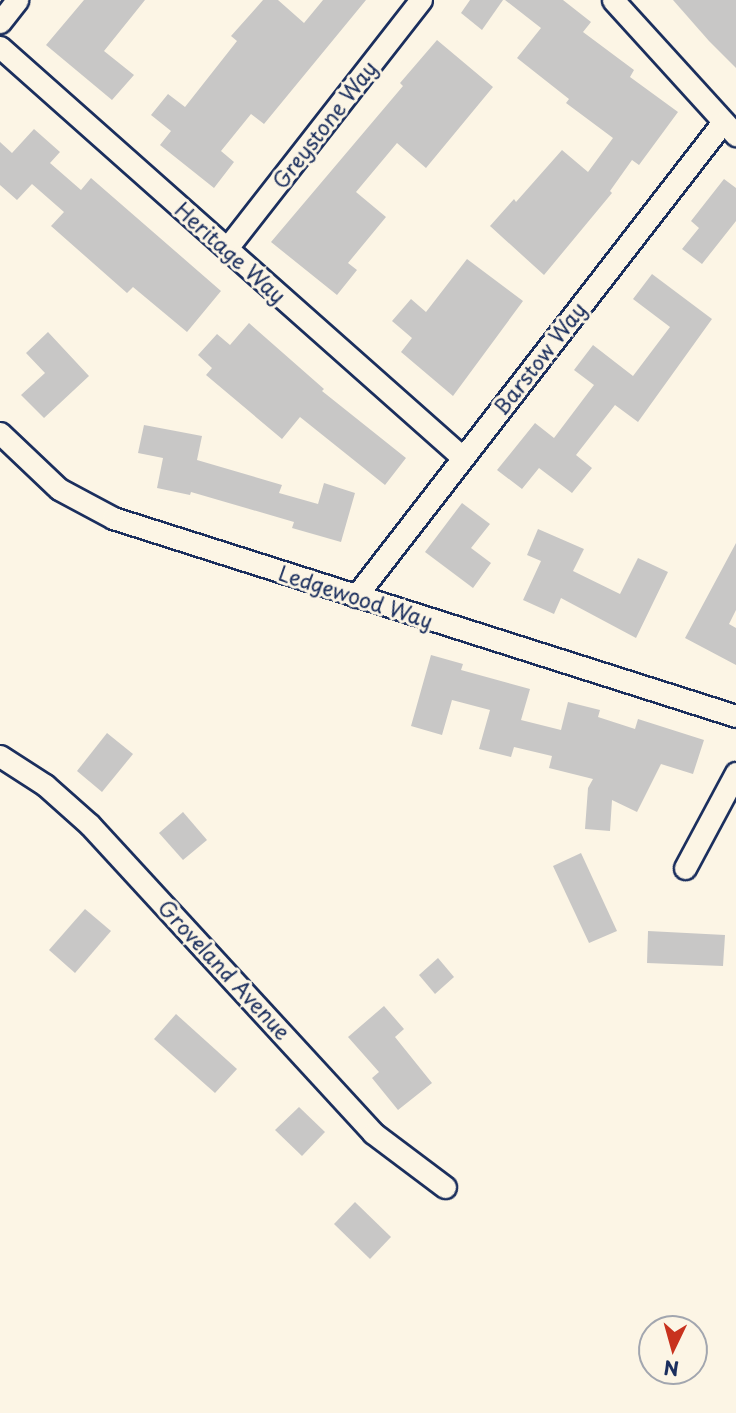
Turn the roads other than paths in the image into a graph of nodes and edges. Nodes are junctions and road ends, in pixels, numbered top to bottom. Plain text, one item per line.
1 (18, 0) edge
2 (421, 0) edge
3 (613, 0) edge
4 (0, 22) edge
5 (0, 47) edge
6 (730, 128) edge
7 (227, 248) junction
8 (0, 433) edge
9 (462, 457) junction
10 (356, 596) junction
11 (736, 716) edge
12 (0, 755) edge
13 (736, 773) edge
14 (685, 868) dead end
15 (445, 1187) dead end

1 - 4 street
2 - 7 street, Greystone Way
3 - 6 street
5 - 7 street, Heritage Way
6 - 9 street, Barstow Way
7 - 9 street, Heritage Way
8 - 10 street, Ledgewood Way
9 - 10 street, Barstow Way
10 - 11 street, Ledgewood Way
12 - 15 street, Groveland Avenue
13 - 14 street

